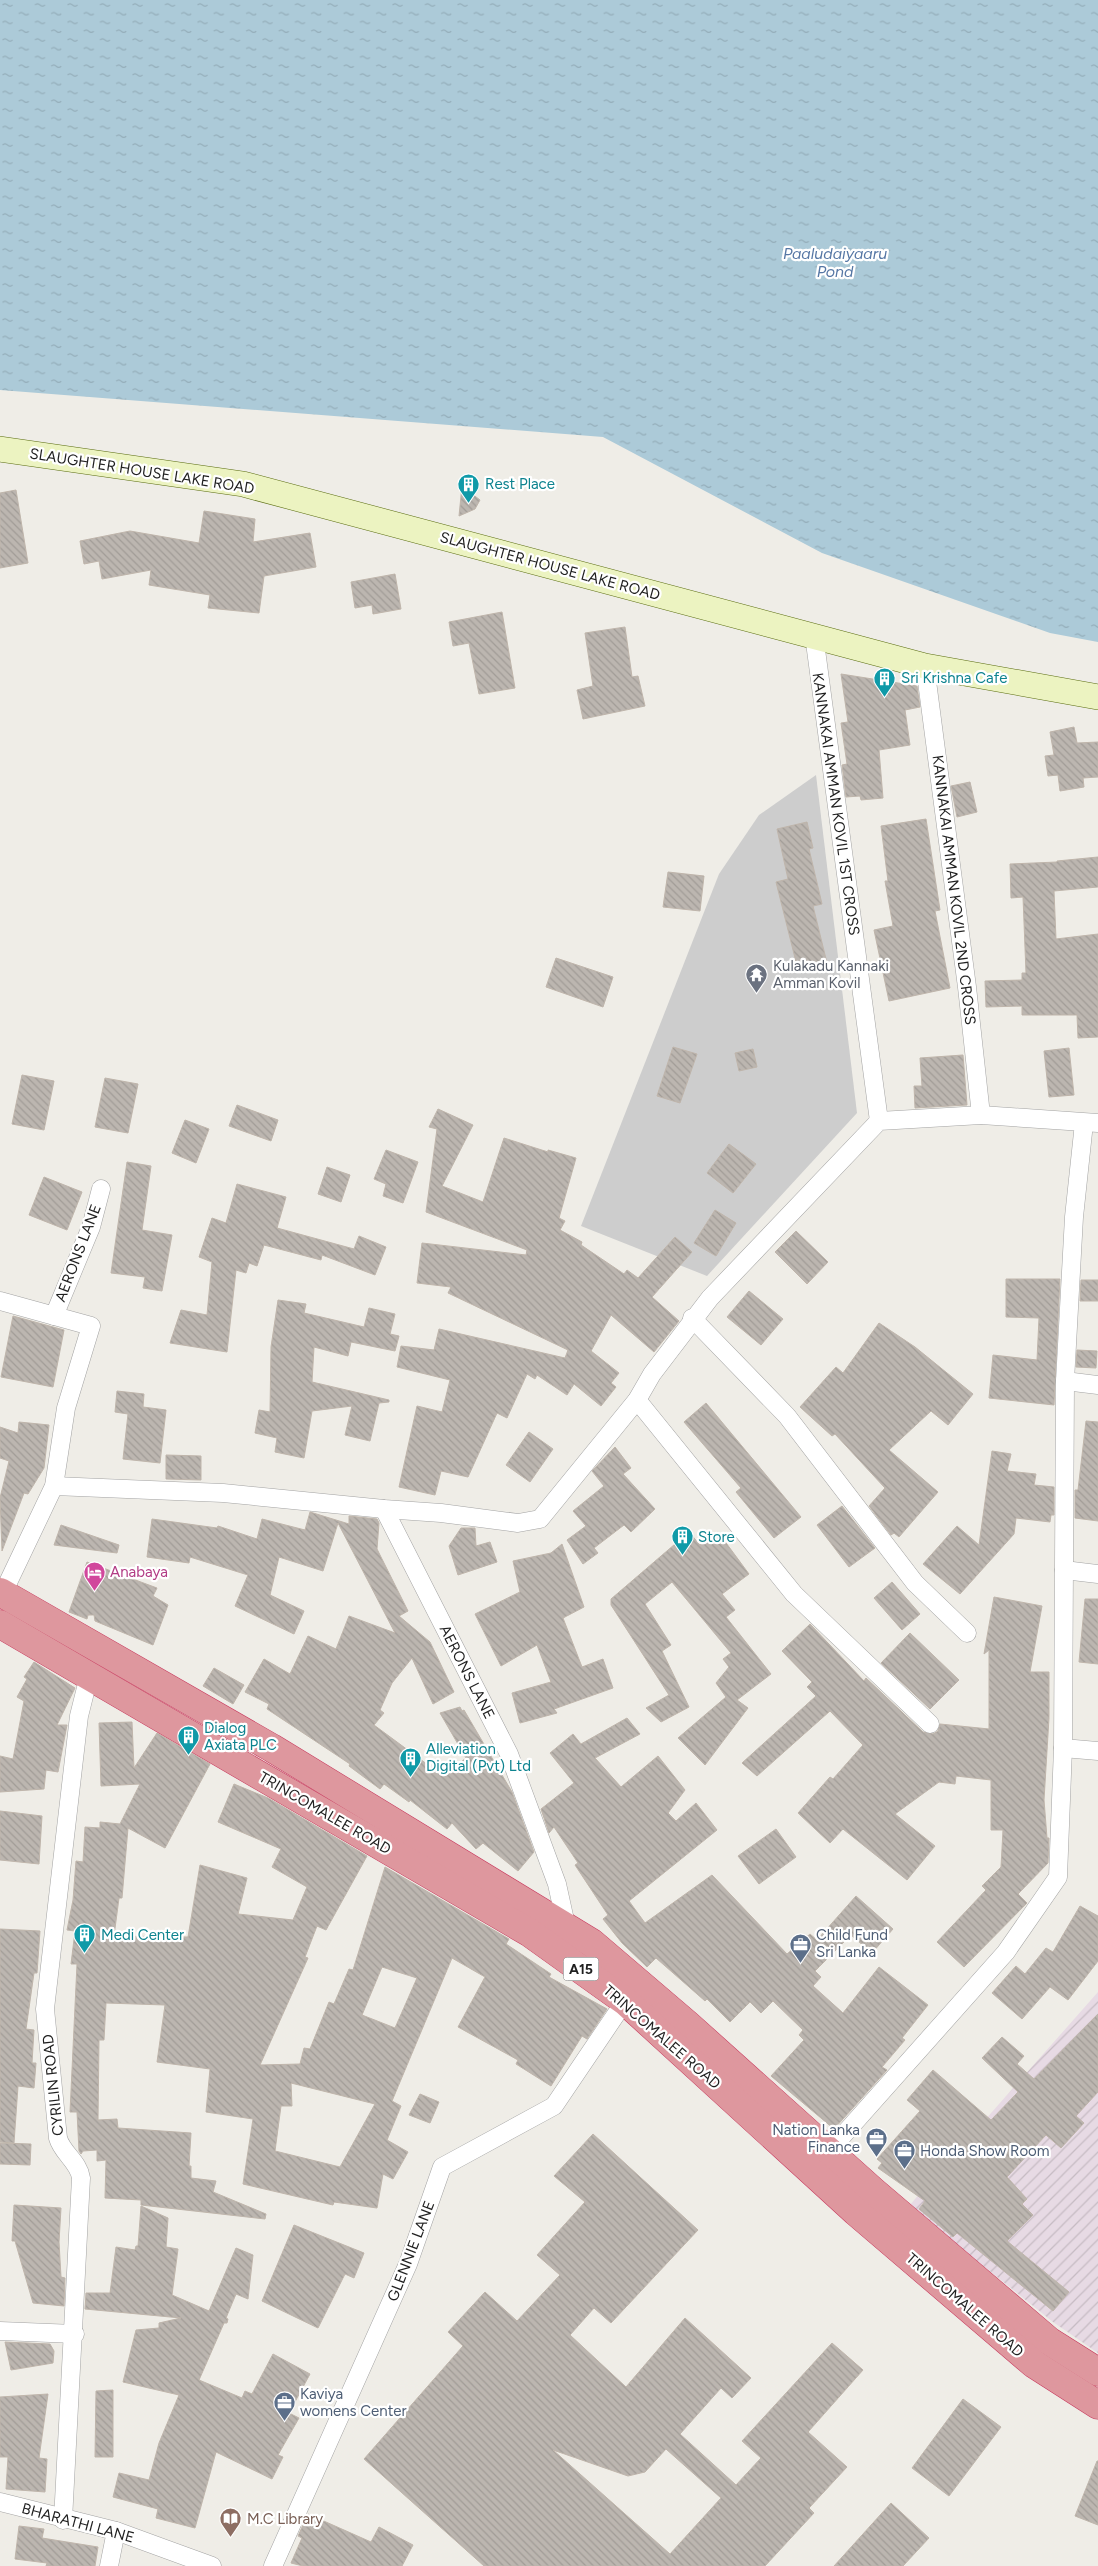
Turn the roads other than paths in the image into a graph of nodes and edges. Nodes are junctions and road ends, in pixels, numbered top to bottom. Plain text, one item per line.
1 (0, 449) edge
2 (814, 635) junction
3 (924, 666) junction
4 (1098, 698) edge
5 (980, 1115) junction
6 (879, 1121) junction
7 (1091, 1123) edge
8 (101, 1189) dead end
9 (0, 1301) edge
10 (54, 1316) junction
11 (692, 1318) junction
12 (1065, 1381) junction
13 (1098, 1386) edge
14 (637, 1400) junction
15 (54, 1486) junction
16 (384, 1509) junction
17 (1064, 1570) junction
18 (1098, 1574) edge
19 (1, 1593) edge
20 (0, 1624) edge
21 (967, 1633) dead end
22 (89, 1676) junction
23 (930, 1724) dead end
24 (1063, 1748) junction
25 (1098, 1751) edge
26 (566, 1925) junction
27 (625, 2001) junction
28 (829, 2151) junction
29 (0, 2331) edge
30 (75, 2334) junction
31 (1098, 2372) edge
32 (1098, 2405) edge
33 (0, 2502) edge
34 (63, 2520) junction
35 (116, 2531) junction
36 (109, 2566) edge
37 (212, 2566) edge
38 (274, 2566) edge

1 - 2 main road, SLAUGHTER HOUSE LAKE ROAD
2 - 3 main road, SLAUGHTER HOUSE LAKE ROAD
2 - 6 street, KANNAKAI AMMAN KOVIL 1ST CROSS
3 - 4 main road, SLAUGHTER HOUSE LAKE ROAD
3 - 5 street, KANNAKAI AMMAN KOVIL 2ND CROSS
5 - 6 street
5 - 7 street
6 - 11 street
7 - 12 street
8 - 10 street, AERONS LANE
9 - 10 street, AERONS LANE
10 - 15 street, AERONS LANE
11 - 14 street
11 - 21 street
12 - 13 street
12 - 17 street
14 - 16 street
14 - 23 street
15 - 16 street
15 - 19 street, AERONS LANE
16 - 26 street, AERONS LANE
17 - 18 street
17 - 24 street
19 - 26 highway, TRINCOMALEE ROAD / A15
20 - 22 highway, TRINCOMALEE ROAD / A15
22 - 27 highway, TRINCOMALEE ROAD / A15
22 - 30 street, CYRILIN ROAD
24 - 25 street
24 - 28 street
26 - 28 highway, TRINCOMALEE ROAD / A15
27 - 32 highway, TRINCOMALEE ROAD / A15
27 - 38 street, GLENNIE LANE
28 - 31 highway, TRINCOMALEE ROAD / A15
29 - 30 street
30 - 34 street, CYRILIN ROAD
33 - 34 street, BHARATHI LANE
34 - 35 street, BHARATHI LANE
35 - 36 street
35 - 37 street, BHARATHI LANE

